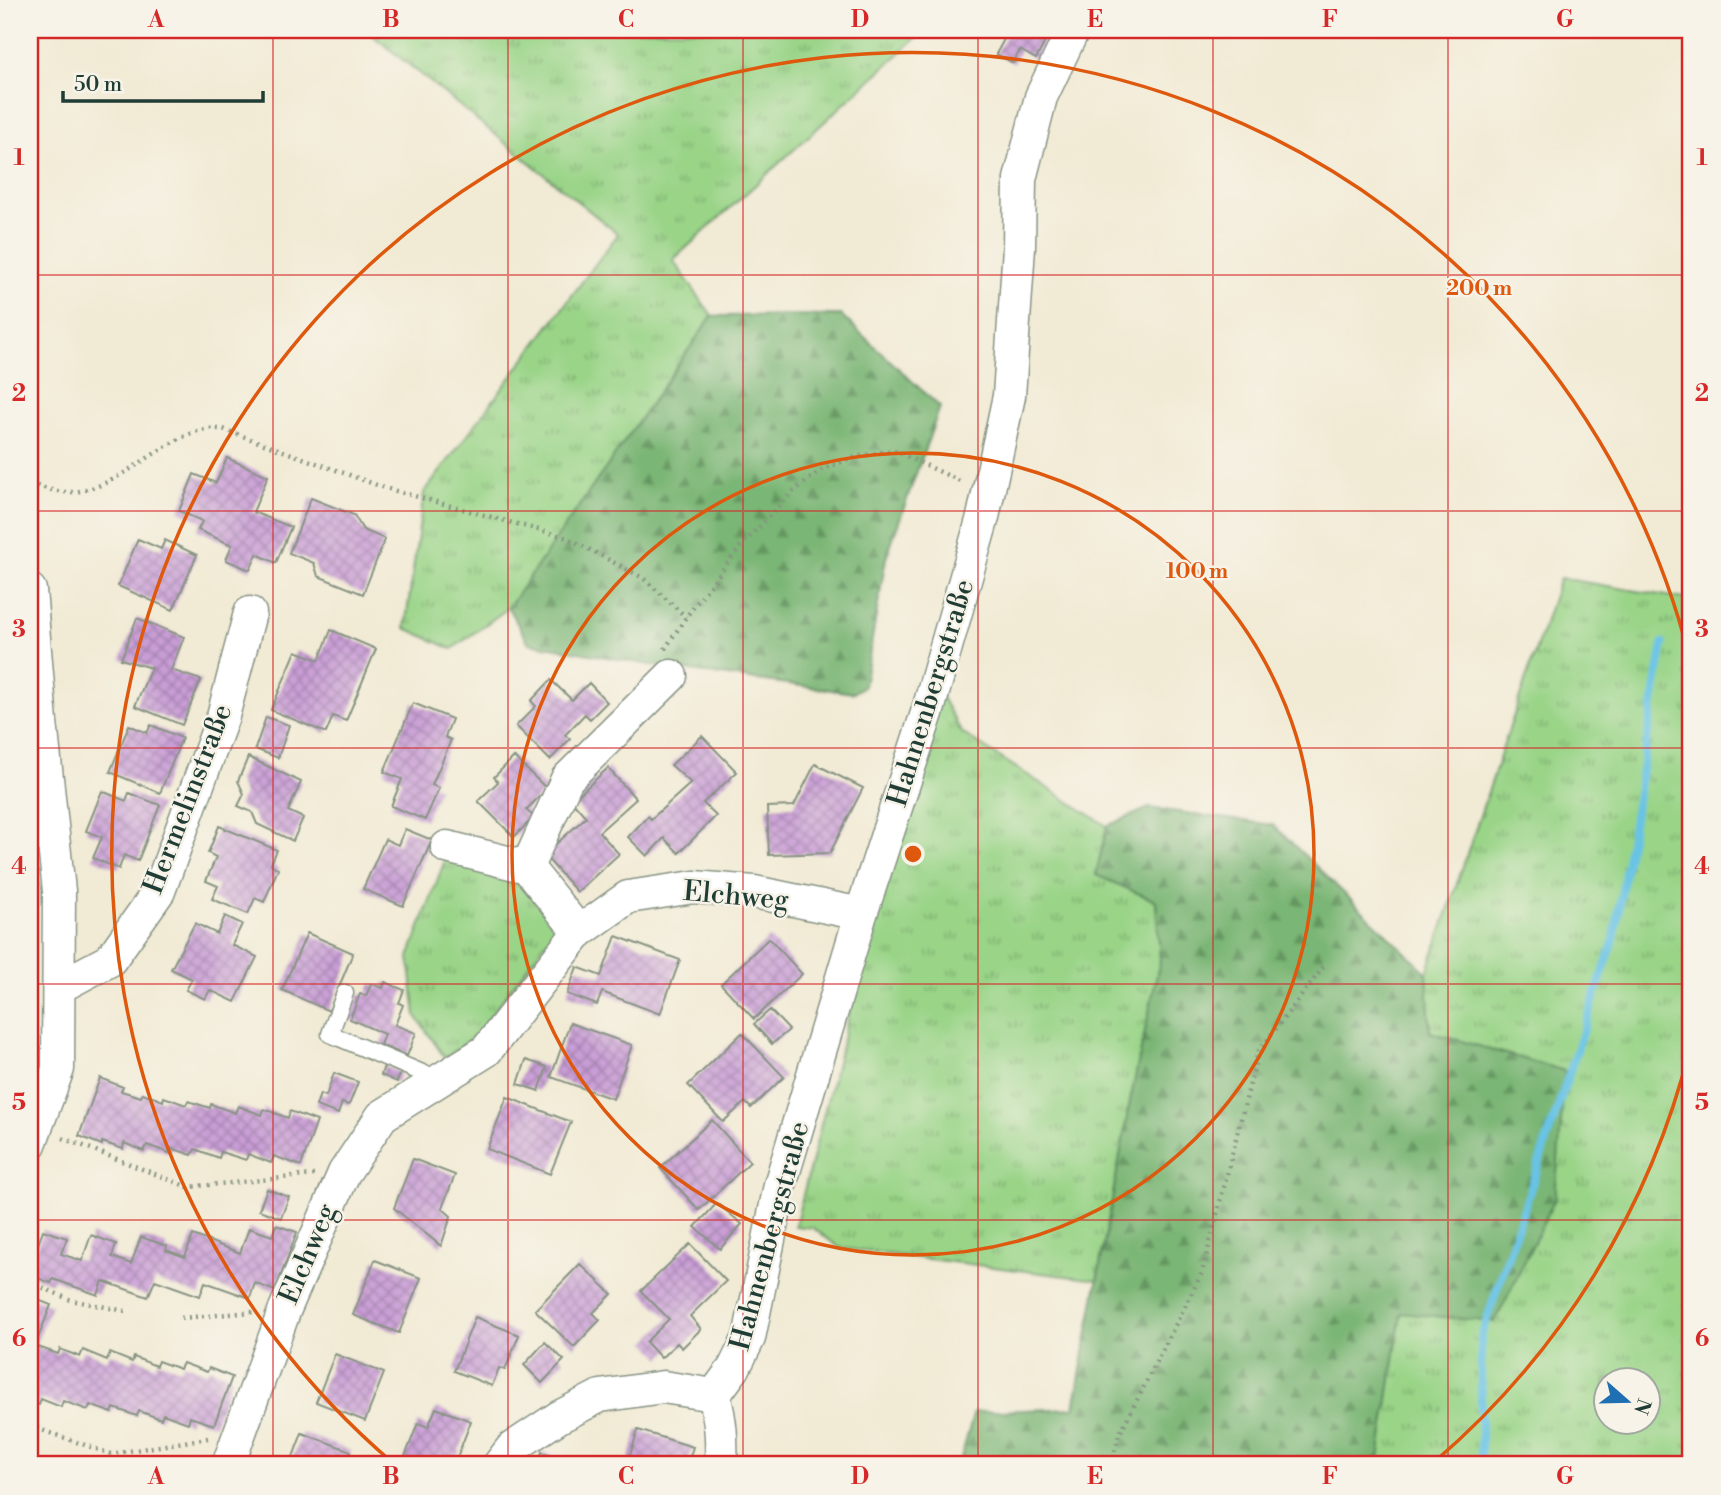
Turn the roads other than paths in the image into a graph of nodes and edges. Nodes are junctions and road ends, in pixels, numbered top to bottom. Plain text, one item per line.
1 (1073, 30) edge
2 (30, 590) edge
3 (250, 613) dead end
4 (671, 676) road end
5 (447, 847) dead end
6 (527, 867) junction
7 (861, 914) junction
8 (579, 932) junction
9 (59, 986) junction
10 (345, 993) dead end
11 (439, 1080) junction
12 (33, 1136) edge
13 (715, 1395) junction
14 (228, 1465) edge
15 (499, 1465) edge
16 (720, 1465) edge

1 - 7 street, Hahnenbergstraße
2 - 9 street
3 - 9 street, Hermelinstraße
4 - 6 street
5 - 6 street
6 - 8 street
7 - 8 street, Elchweg
7 - 13 street, Hahnenbergstraße
8 - 11 street, Elchweg
9 - 12 street
10 - 11 lane
11 - 14 street, Elchweg
13 - 15 street
13 - 16 street

